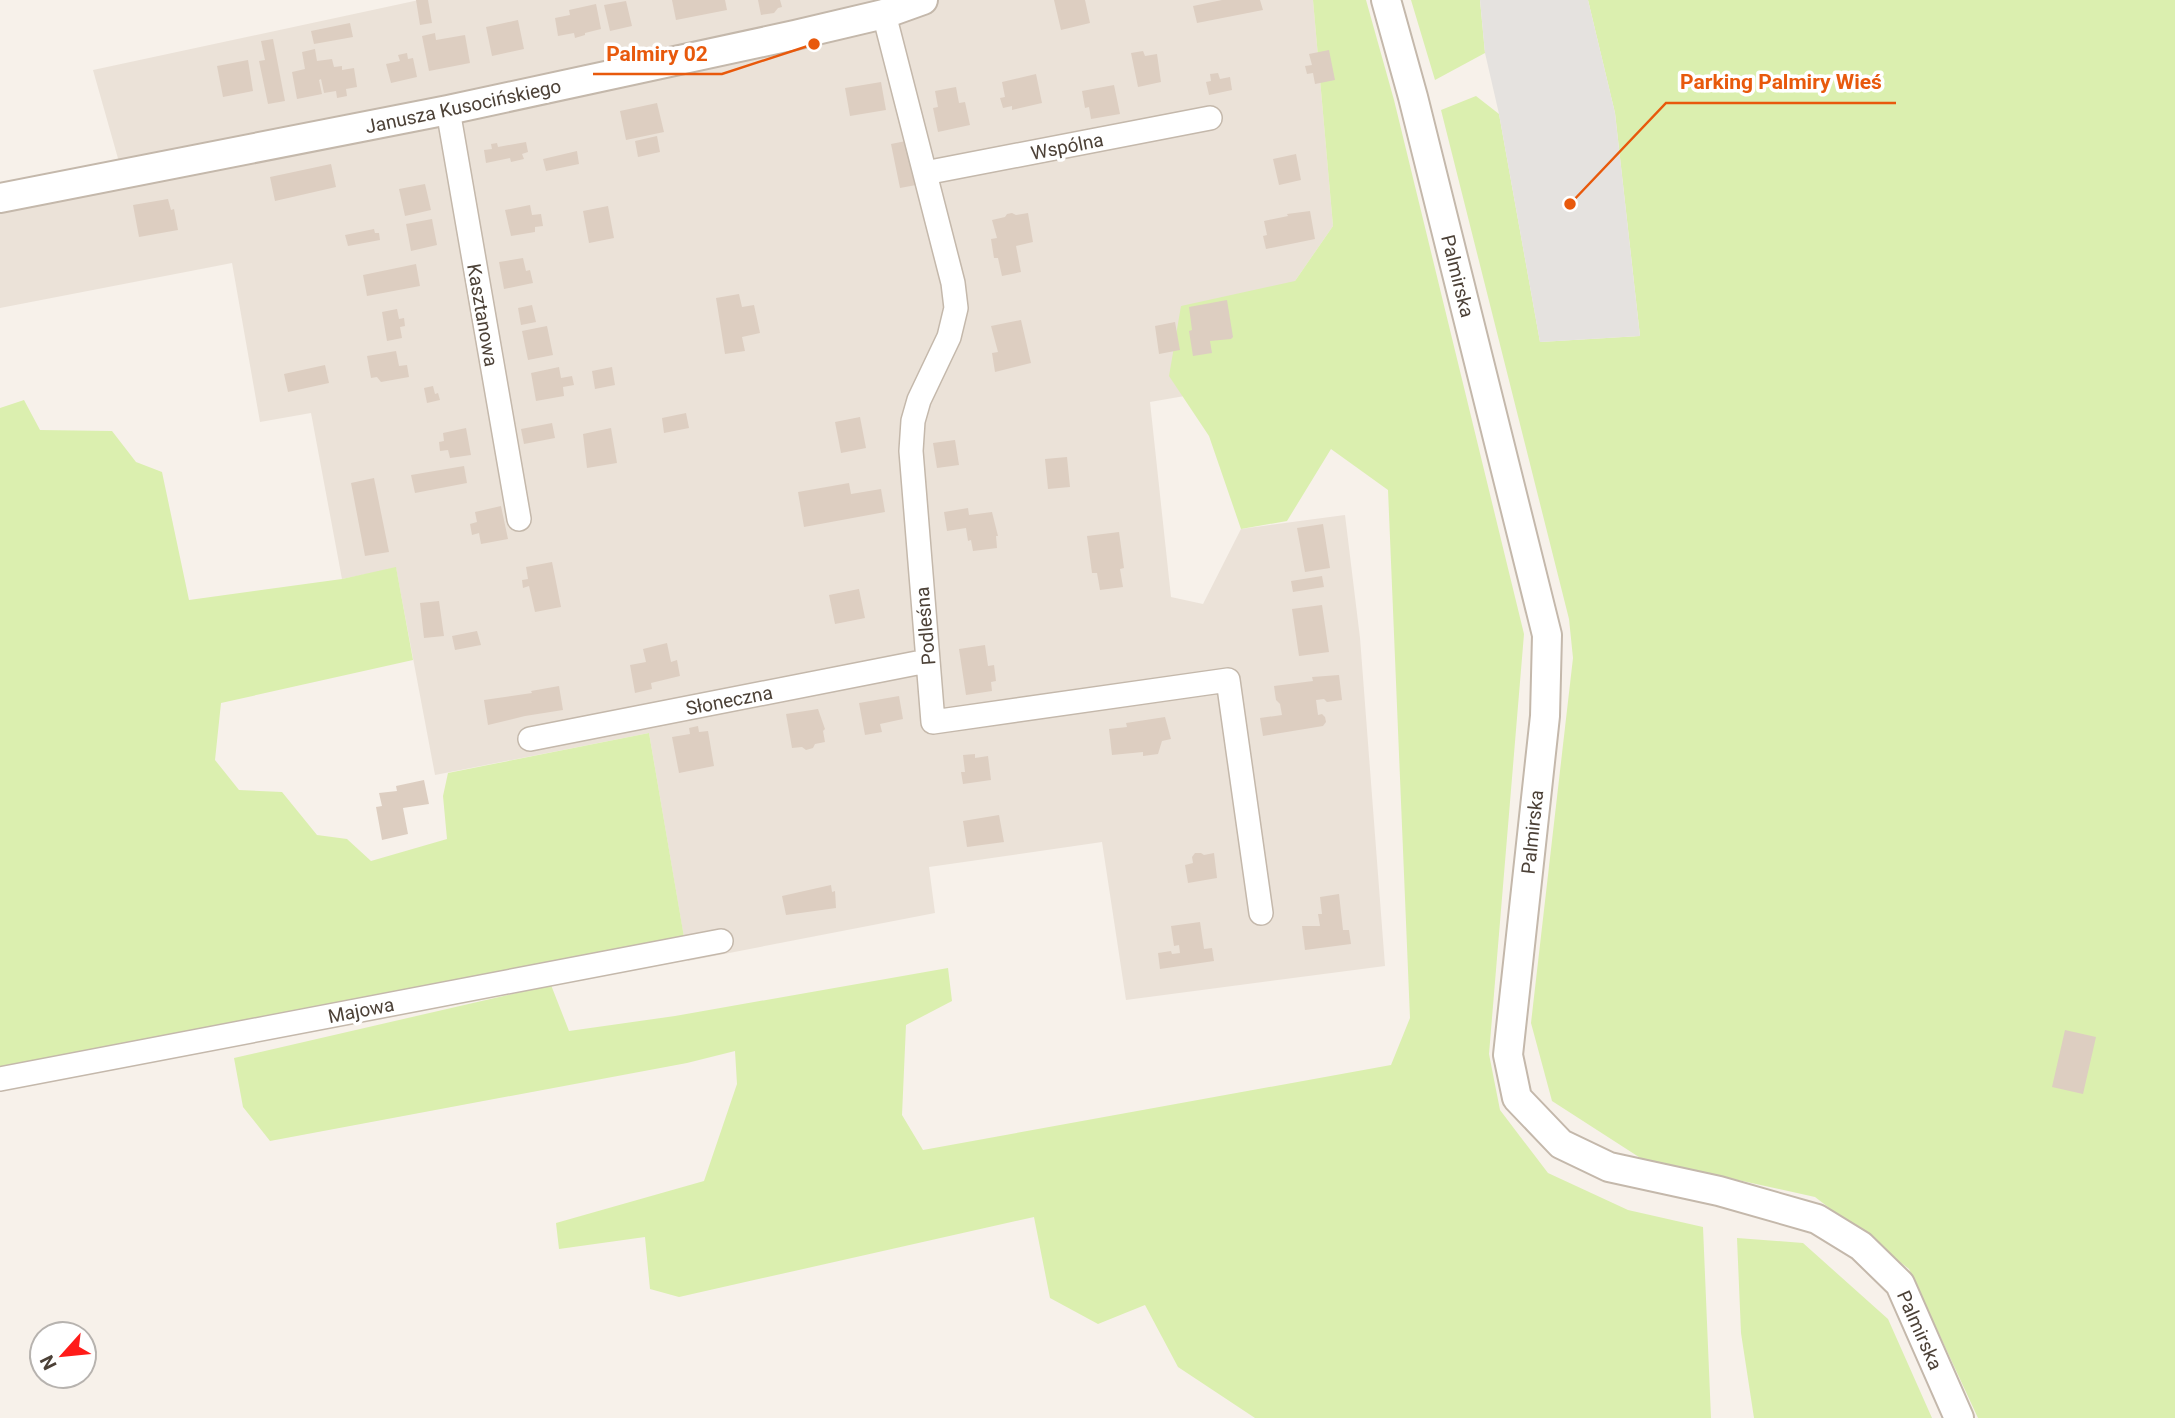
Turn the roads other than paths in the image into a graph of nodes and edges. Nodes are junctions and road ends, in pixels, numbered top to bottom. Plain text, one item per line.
1 (923, 0) edge
2 (1386, 0) edge
3 (876, 10) edge
4 (448, 110) junction
5 (1210, 118) dead end
6 (925, 173) junction
7 (0, 198) edge
8 (519, 519) dead end
9 (928, 661) junction
10 (530, 739) dead end
11 (1261, 913) dead end
12 (721, 941) dead end
13 (0, 1079) edge
14 (1959, 1418) edge

1 - 3 street, Janusza Kusocińskiego
2 - 14 street, Palmirska
3 - 4 street, Janusza Kusocińskiego
3 - 6 street, Podleśna
4 - 7 street, Janusza Kusocińskiego
4 - 8 street, Kasztanowa
5 - 6 street, Wspólna
6 - 9 street, Podleśna
9 - 10 street, Słoneczna
9 - 11 street, Podleśna
12 - 13 street, Majowa

